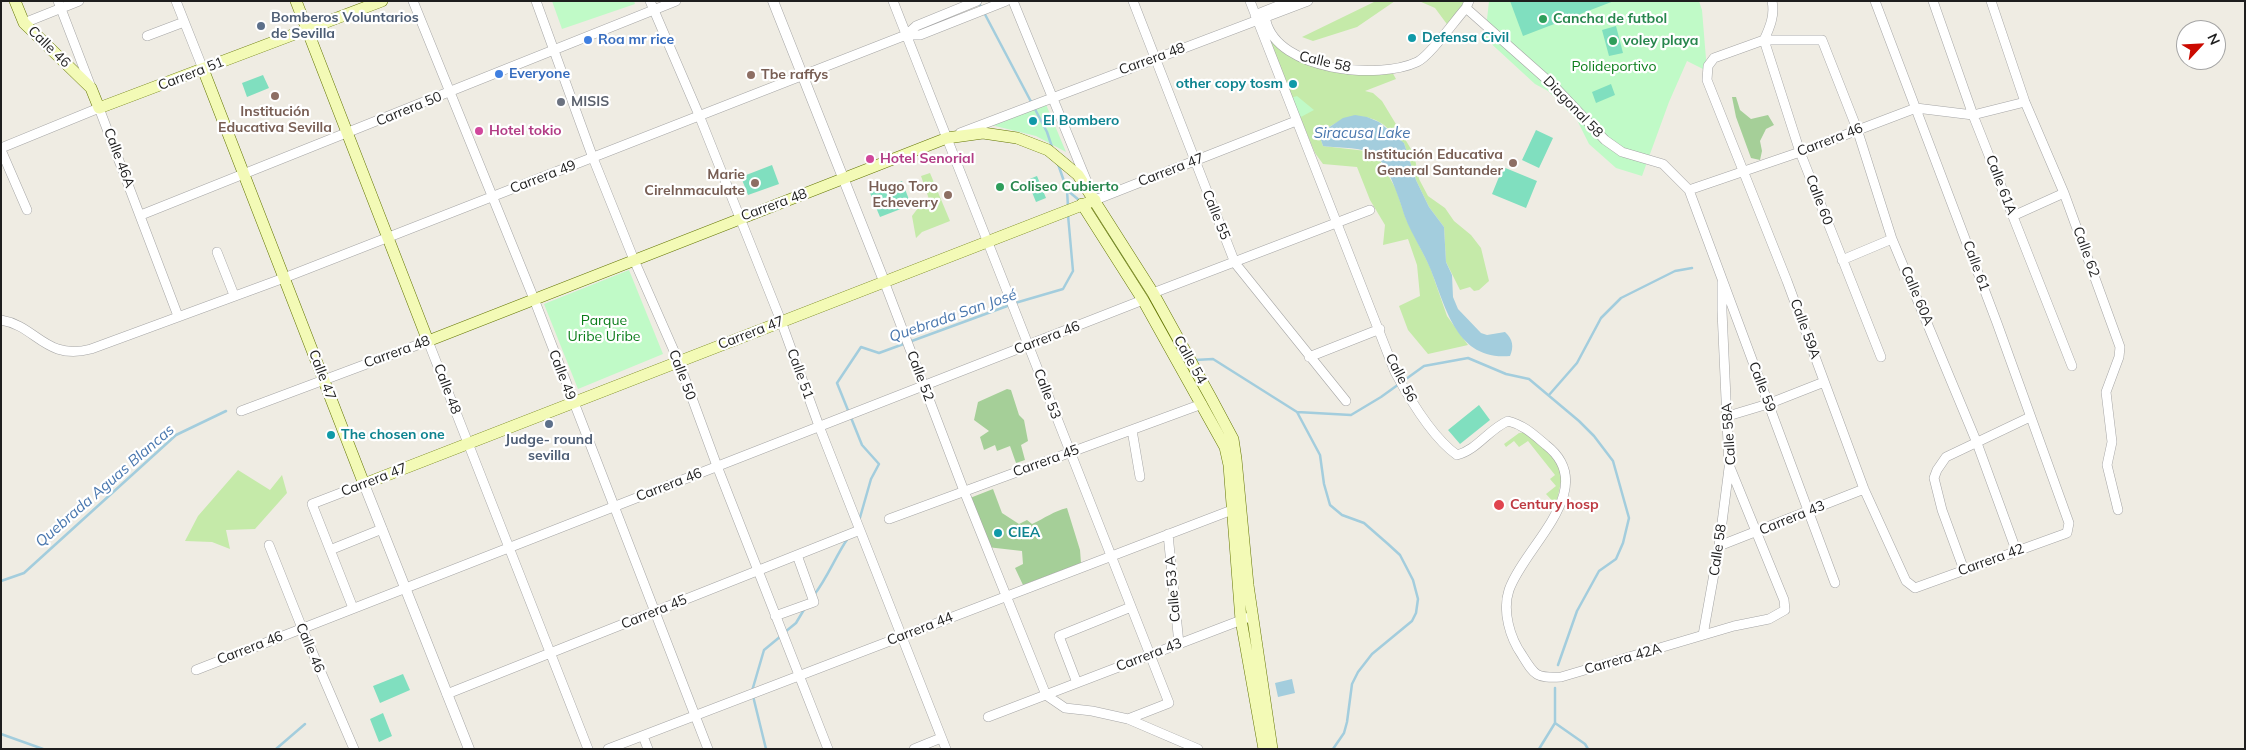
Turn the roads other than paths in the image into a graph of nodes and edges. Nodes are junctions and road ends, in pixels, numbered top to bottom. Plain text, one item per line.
1 (15, 1) edge
2 (79, 1) edge
3 (176, 1) edge
4 (296, 1) edge
5 (382, 1) edge
6 (413, 1) edge
7 (536, 1) edge
8 (676, 1) edge
9 (774, 1) edge
10 (893, 1) edge
11 (977, 1) edge
12 (1006, 1) edge
13 (1013, 1) edge
14 (1132, 1) edge
15 (1250, 1) edge
16 (1256, 1) edge
17 (1290, 1) edge
18 (1308, 1) edge
19 (1772, 1) edge
20 (1876, 1) edge
21 (1933, 1) edge
22 (1991, 1) edge
23 (59, 5) edge
24 (652, 5) edge
25 (1467, 5) edge
26 (1261, 18) junction
27 (184, 22) junction
28 (24, 23) junction
29 (306, 31) junction
30 (906, 35) junction
31 (147, 36) dead end
32 (1764, 40) junction
33 (555, 49) junction
34 (1154, 58) junction
35 (204, 69) junction
36 (803, 74) junction
37 (91, 88) junction
38 (450, 93) junction
39 (1052, 97) junction
40 (2025, 102) junction
41 (99, 108) junction
42 (1916, 108) junction
43 (699, 115) junction
44 (1974, 115) junction
45 (1296, 121) junction
46 (1857, 129) junction
47 (347, 134) junction
48 (947, 138) junction
49 (1, 149) edge
50 (1800, 152) junction
51 (594, 158) junction
52 (1194, 161) junction
53 (1742, 171) junction
54 (244, 174) junction
55 (843, 180) junction
56 (1688, 190) junction
57 (2064, 193) junction
58 (492, 198) junction
59 (1095, 200) junction
60 (1082, 204) junction
61 (27, 210) dead end
62 (1370, 210) dead end
63 (141, 216) junction
64 (2013, 216) junction
65 (740, 218) junction
66 (1338, 221) junction
67 (387, 238) junction
68 (1892, 240) junction
69 (987, 241) junction
70 (216, 252) dead end
71 (634, 260) junction
72 (1842, 260) junction
73 (1235, 263) junction
74 (284, 278) junction
75 (884, 282) junction
76 (1722, 282) junction
77 (1153, 293) junction
78 (234, 295) junction
79 (534, 300) junction
80 (1143, 300) junction
81 (178, 316) junction
82 (1, 320) edge
83 (782, 322) junction
84 (1380, 329) junction
85 (428, 341) junction
86 (1028, 345) junction
87 (1881, 357) dead end
88 (1309, 358) junction
89 (678, 360) junction
90 (2072, 366) dead end
91 (324, 380) junction
92 (1824, 382) junction
93 (923, 386) junction
94 (1346, 401) dead end
95 (572, 402) junction
96 (1202, 404) junction
97 (1768, 404) junction
98 (241, 411) dead end
99 (1728, 416) junction
100 (2030, 417) junction
101 (819, 426) junction
102 (1132, 430) junction
103 (468, 443) junction
104 (1977, 443) junction
105 (1070, 452) junction
106 (1729, 465) junction
107 (717, 466) junction
108 (1140, 477) dead end
109 (364, 484) junction
110 (1864, 489) junction
111 (964, 492) junction
112 (615, 506) junction
113 (1232, 510) junction
114 (2118, 510) dead end
115 (1808, 511) junction
116 (889, 519) dead end
117 (382, 529) junction
118 (860, 530) junction
119 (1755, 532) junction
120 (2067, 533) joint
121 (1168, 534) junction
122 (269, 545) dead end
123 (1719, 546) junction
124 (509, 548) junction
125 (330, 550) junction
126 (2016, 550) junction
127 (797, 555) junction
128 (1111, 556) junction
129 (1964, 570) junction
130 (757, 571) junction
131 (1834, 583) dead end
132 (406, 588) junction
133 (1915, 588) joint
134 (1006, 596) junction
135 (1508, 598) joint
136 (1785, 606) joint
137 (1131, 607) junction
138 (353, 608) junction
139 (655, 611) junction
140 (775, 616) junction
141 (1246, 618) junction
142 (302, 628) junction
143 (1703, 635) junction
144 (901, 637) junction
145 (1179, 644) junction
146 (550, 653) junction
147 (1150, 655) junction
148 (196, 670) dead end
149 (798, 676) junction
150 (1077, 683) junction
151 (448, 694) junction
152 (1046, 695) junction
153 (696, 715) junction
154 (988, 717) dead end
155 (1128, 719) junction
156 (643, 736) junction
157 (941, 738) junction
158 (354, 749) edge
159 (469, 749) edge
160 (588, 749) edge
161 (608, 749) edge
162 (648, 749) edge
163 (708, 749) edge
164 (828, 749) edge
165 (914, 749) edge
166 (946, 749) edge
167 (1198, 749) edge
168 (1264, 749) edge
169 (1272, 749) edge

1 - 28 main road, Calle 46
2 - 23 street
3 - 27 street, Calle 47
4 - 29 main road, Calle 48
5 - 29 main road, Carrera 51
6 - 38 street, Calle 49
7 - 33 street, Calle 50
8 - 24 street, Carrera 50
9 - 36 street, Calle 52
10 - 30 street, Calle 53
11 - 30 street, Carrera 49
12 - 30 street, Carrera 49
13 - 39 street, Calle 54
14 - 34 street, Calle 55
15 - 26 street, Calle 56
16 - 26 street, Calle 56
17 - 26 street, Carrera 48
18 - 26 street, Carrera 48
19 - 32 street
20 - 42 street, Calle 61
21 - 44 street, Calle 61A
22 - 40 street, Calle 62
23 - 28 street
23 - 37 street, Calle 46A
24 - 33 street, Carrera 50
24 - 43 street, Calle 51
25 - 26 street, Calle 58
25 - 56 street, Diagonal 58
26 - 34 street, Carrera 48
26 - 45 street, Calle 56
27 - 31 street
27 - 35 street, Calle 47
28 - 37 main road, Calle 46
29 - 35 main road, Carrera 51
29 - 47 main road, Calle 48
30 - 36 street, Carrera 49
30 - 48 street, Calle 53
32 - 46 street, Calle 60A
32 - 50 street, Calle 60
32 - 53 street, Calle 59A
33 - 38 street, Carrera 50
33 - 51 street, Calle 50
34 - 39 street, Carrera 48
34 - 52 street, Calle 55
35 - 41 main road, Carrera 51
35 - 54 main road, Calle 47
36 - 43 street, Carrera 49
36 - 55 street, Calle 52
37 - 41 main road, Calle 46A
38 - 47 street, Carrera 50
38 - 58 street, Calle 49
39 - 48 street, Carrera 48
39 - 59 street, Calle 54
40 - 44 street
40 - 57 street, Calle 62
41 - 49 street, Carrera 51
41 - 63 street, Calle 46A
42 - 44 street, Carrera 46
42 - 46 street, Carrera 46
42 - 100 street, Calle 61
43 - 51 street, Carrera 49
43 - 65 street, Calle 51
44 - 64 street, Calle 61A
45 - 52 street, Carrera 47
45 - 66 street, Calle 56
46 - 50 street, Carrera 46
46 - 68 street, Calle 60A
47 - 54 street, Carrera 50
47 - 67 main road, Calle 48
48 - 55 main road, Carrera 48
48 - 59 main road
48 - 69 street, Calle 53
49 - 61 street
50 - 53 street, Carrera 46
50 - 72 street, Calle 60
51 - 58 street, Carrera 49
51 - 71 street, Calle 50
52 - 59 street, Carrera 47
52 - 73 street, Calle 55
53 - 56 street, Carrera 46
53 - 92 street, Calle 59A
54 - 63 street, Carrera 50
54 - 74 main road, Calle 47
55 - 65 main road, Carrera 48
55 - 75 street, Calle 52
56 - 76 street, Calle 59
57 - 64 street
57 - 114 street, Calle 62
58 - 67 street, Carrera 49
58 - 79 street, Calle 49
59 - 60 main road, Carrera 47
59 - 77 main road, Calle 54
60 - 69 main road, Carrera 47
60 - 80 main road, Calle 54
62 - 66 street
63 - 81 street, Calle 46A
64 - 90 street, Calle 61A
65 - 71 main road, Carrera 48
65 - 83 street, Calle 51
66 - 73 street
66 - 84 street, Calle 56
67 - 74 street, Carrera 49
67 - 85 main road, Calle 48
68 - 72 street
68 - 104 street, Calle 60A
69 - 75 main road, Carrera 47
69 - 86 street, Calle 53
70 - 78 street
71 - 79 main road, Carrera 48
71 - 89 street, Calle 50
72 - 87 street, Calle 60
73 - 77 street
73 - 88 street, Calle 55
74 - 78 street, Carrera 49
74 - 91 main road, Calle 47
75 - 83 main road, Carrera 47
75 - 93 street, Calle 52
76 - 97 street, Calle 59
76 - 99 street, Calle 58A
77 - 141 main road, Calle 54
78 - 81 street, Carrera 49
79 - 85 main road, Carrera 48
79 - 95 street, Calle 49
80 - 86 street, Carrera 46
80 - 96 main road, Calle 54
81 - 82 street, Carrera 49
83 - 89 main road, Carrera 47
83 - 101 street, Calle 51
84 - 88 street
84 - 135 street, Calle 56
85 - 91 street, Carrera 48
85 - 103 street, Calle 48
86 - 93 street, Carrera 46
86 - 105 street, Calle 53
88 - 94 street, Calle 55
89 - 95 main road, Carrera 47
89 - 107 street, Calle 50
91 - 98 street, Carrera 48
91 - 109 main road, Calle 47
92 - 97 street
92 - 110 street, Calle 59A
93 - 101 street, Carrera 46
93 - 111 street, Calle 52
95 - 103 main road, Carrera 47
95 - 112 street, Calle 49
96 - 102 street, Carrera 45
96 - 113 main road, Calle 54
97 - 99 street
97 - 115 street, Calle 59
99 - 106 street, Calle 58A
100 - 104 street
100 - 120 street, Calle 61
101 - 107 street, Carrera 46
101 - 118 street, Calle 51
102 - 105 street, Carrera 45
102 - 108 street
103 - 109 main road, Carrera 47
103 - 124 street, Calle 48
104 - 126 street, Calle 60A
104 - 129 street
105 - 111 street, Carrera 45
105 - 128 street, Calle 53
106 - 119 street, Calle 58A
106 - 123 street, Calle 58
107 - 112 street, Carrera 46
107 - 130 street, Calle 50
109 - 117 street, Calle 47
109 - 125 street, Carrera 47
110 - 115 street, Carrera 43
110 - 133 street, Calle 59A
111 - 116 street, Carrera 45
111 - 134 street, Calle 52
112 - 124 street, Carrera 46
112 - 139 street, Calle 49
113 - 121 street, Carrera 44
113 - 141 main road, Calle 54
115 - 119 street, Carrera 43
115 - 131 street, Calle 59
117 - 125 street
117 - 132 street, Calle 47
118 - 127 street, Carrera 45
118 - 144 street, Calle 51
119 - 123 street, Carrera 43
119 - 136 street, Calle 58A
120 - 126 street, Carrera 42
121 - 128 street, Carrera 44
121 - 145 street, Calle 53 A
122 - 142 street, Calle 46
123 - 143 street, Calle 58
124 - 132 street, Carrera 46
124 - 146 street, Calle 48
125 - 138 street, Carrera 47
126 - 129 street, Carrera 42
127 - 130 street, Carrera 45
127 - 140 street
128 - 134 street, Carrera 44
128 - 137 street, Calle 53
129 - 133 street, Carrera 42
130 - 139 street, Carrera 45
130 - 140 street, Calle 50
132 - 138 street, Carrera 46
132 - 151 street, Calle 47
134 - 144 street, Carrera 44
134 - 152 street, Calle 52
135 - 143 street, Carrera 42A
136 - 143 street, Carrera 42A
137 - 147 street, Calle 53
137 - 150 street
138 - 142 street, Carrera 46
139 - 146 street, Carrera 45
139 - 153 street, Calle 49
140 - 149 street, Calle 50
141 - 145 street, Carrera 43
141 - 168 main road, Calle 54
141 - 169 main road, Calle 54
142 - 148 street, Carrera 46
142 - 158 street, Calle 46
144 - 149 street, Carrera 44
144 - 157 street, Calle 51
145 - 147 street, Carrera 43
146 - 151 street, Carrera 45
146 - 160 street, Calle 48
147 - 150 street, Carrera 43
147 - 155 street, Calle 53
149 - 153 street, Carrera 44
149 - 164 street, Calle 50
150 - 152 street, Carrera 43
151 - 159 street, Calle 47
152 - 154 street, Carrera 43
152 - 155 street
153 - 156 street, Carrera 44
153 - 163 street, Calle 49
155 - 167 street
156 - 161 street, Carrera 44
156 - 162 street
157 - 165 street
157 - 166 street, Calle 51

